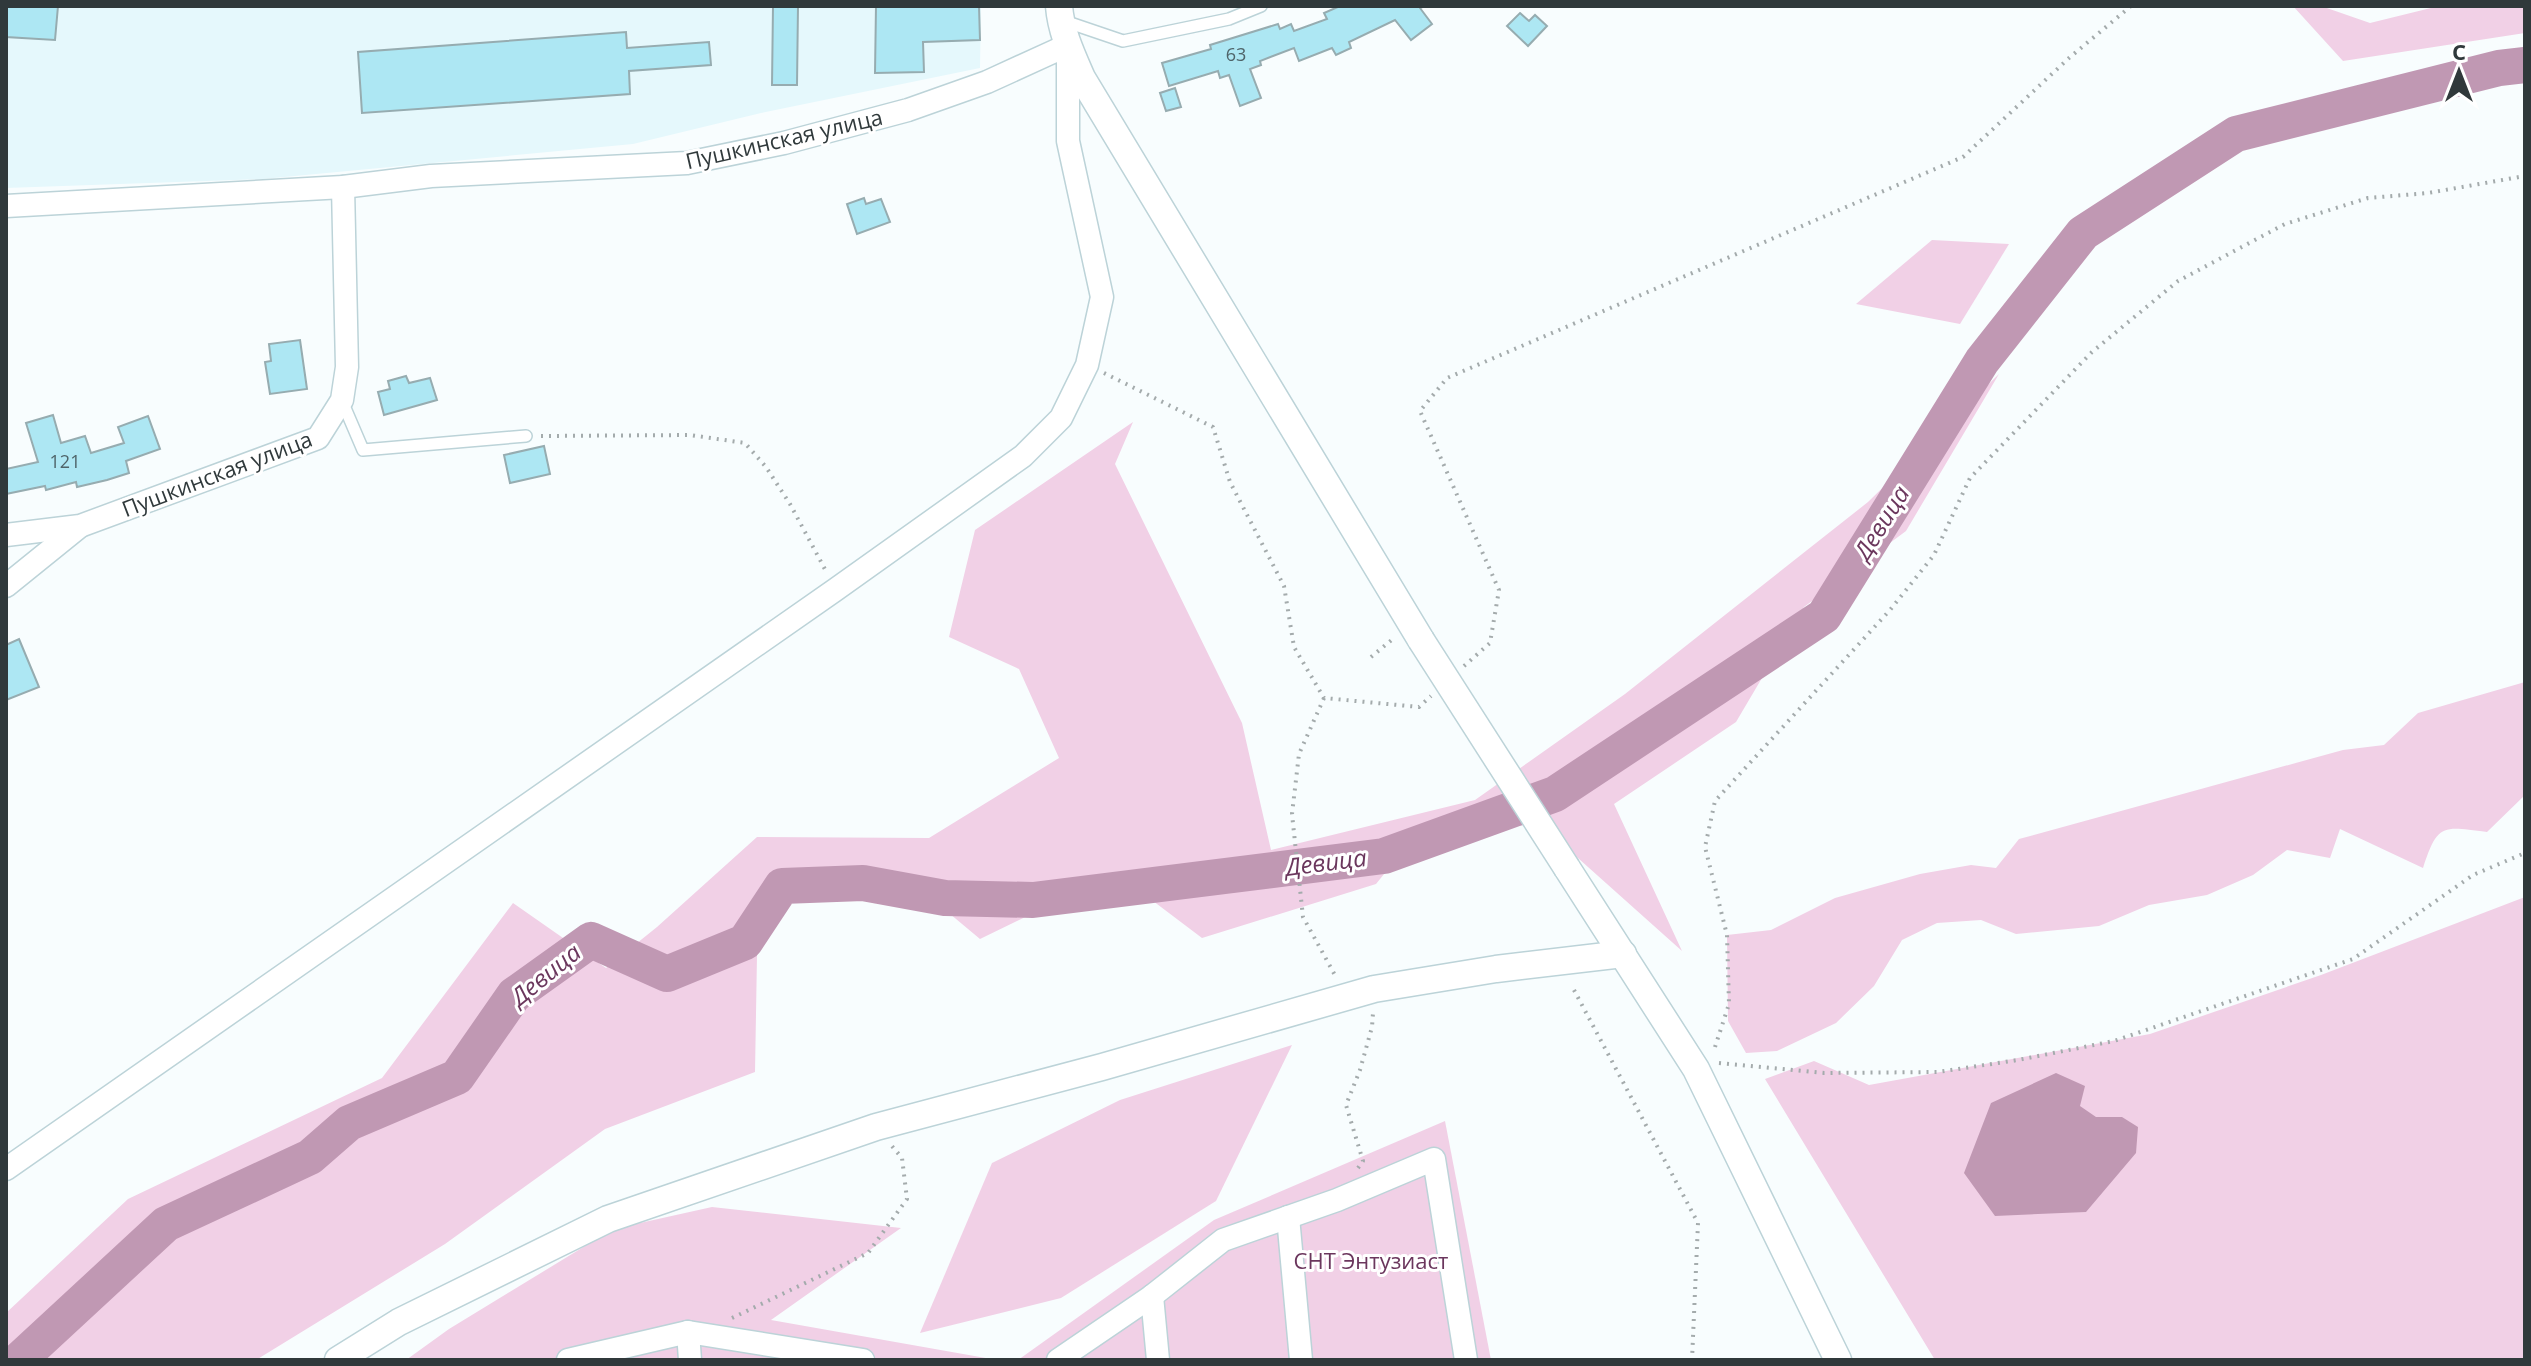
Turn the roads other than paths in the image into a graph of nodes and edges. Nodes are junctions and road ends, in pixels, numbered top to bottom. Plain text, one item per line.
1 (1261, 6) edge
2 (1060, 13) edge
3 (1068, 45) junction
4 (343, 187) junction
5 (6, 206) edge
6 (342, 400) junction
7 (526, 436) road end
8 (80, 526) junction
9 (6, 535) edge
10 (6, 586) edge
11 (1623, 954) junction
12 (6, 1169) edge
13 (1288, 1217) junction
14 (1152, 1296) junction
15 (688, 1332) junction
16 (850, 1359) edge
17 (338, 1360) edge
18 (568, 1360) edge
19 (690, 1360) edge
20 (1058, 1360) edge
21 (1158, 1360) edge
22 (1301, 1360) edge
23 (1466, 1360) edge
24 (1838, 1360) edge

1 - 2 lane
2 - 3 street
3 - 4 street, Пушкинская улица
3 - 11 street, bridge
3 - 12 street
4 - 5 street, Пушкинская улица
4 - 6 street, Пушкинская улица
6 - 7 lane
6 - 8 street, Пушкинская улица
8 - 9 street, Пушкинская улица
8 - 10 street
11 - 17 street
11 - 24 street
13 - 14 street
13 - 22 street
13 - 23 street
14 - 20 street
14 - 21 street
15 - 16 street
15 - 18 street
15 - 19 street

